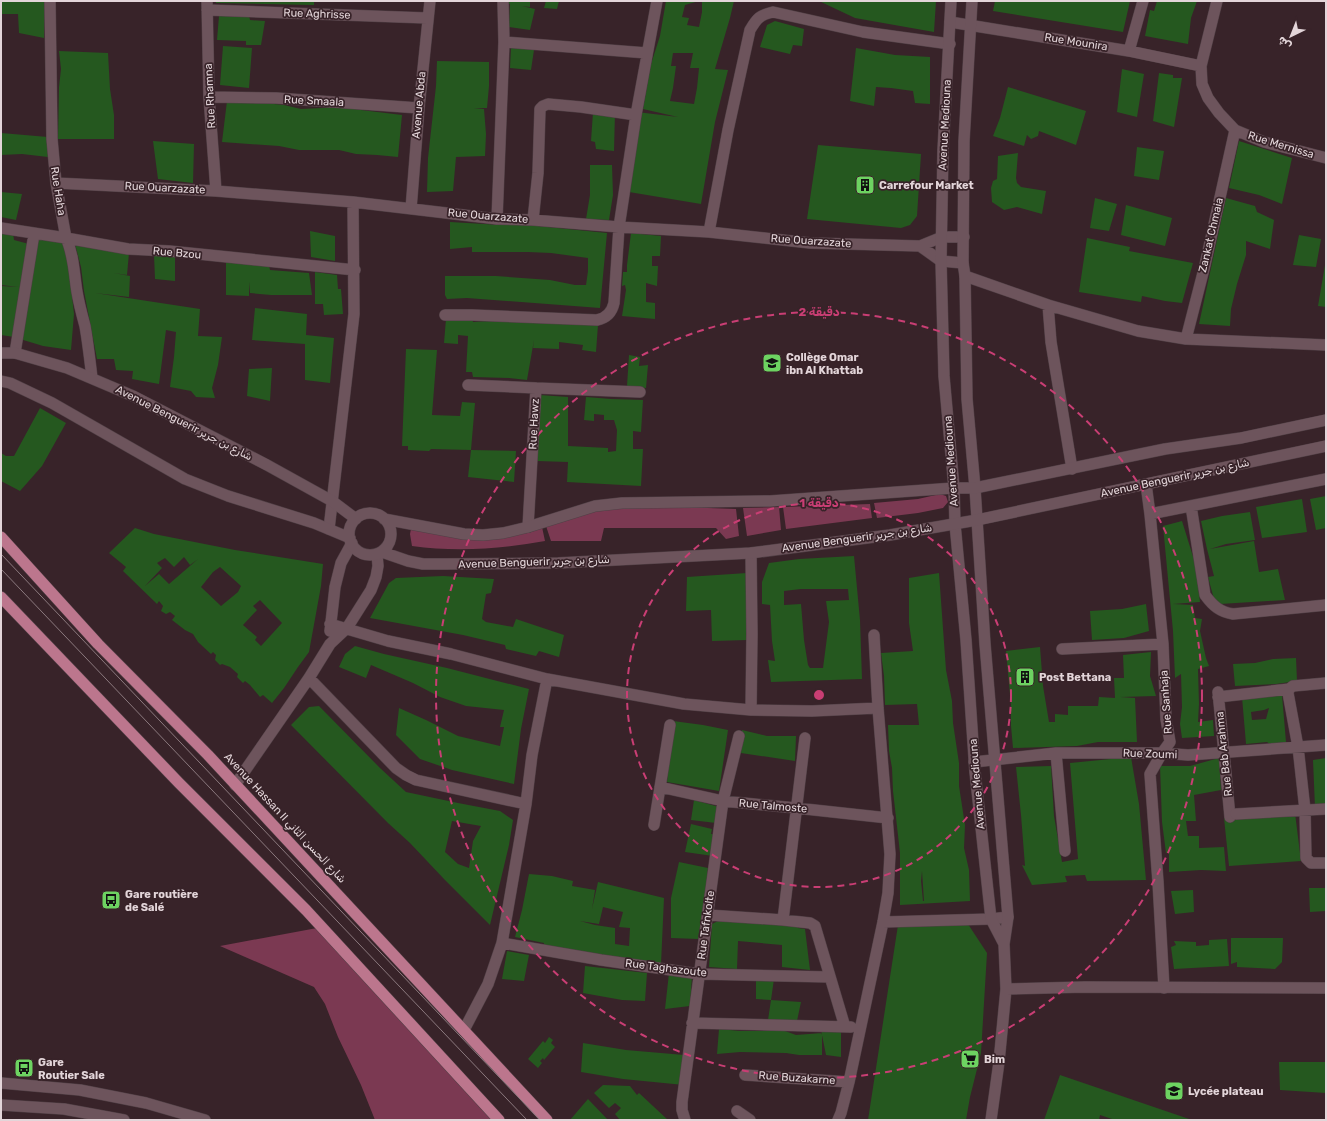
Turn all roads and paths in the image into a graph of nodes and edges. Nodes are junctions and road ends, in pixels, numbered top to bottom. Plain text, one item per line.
1 (50, 1) edge
2 (430, 1) edge
3 (504, 1) edge
4 (657, 1) edge
5 (951, 1) edge
6 (972, 1) edge
7 (1143, 1) edge
8 (1217, 1) edge
9 (207, 5) edge
10 (427, 18) junction
11 (950, 22) junction
12 (971, 25) junction
13 (504, 42) junction
14 (950, 44) junction
15 (1129, 51) junction
16 (647, 53) junction
17 (1201, 66) junction
18 (209, 97) junction
19 (419, 108) junction
20 (636, 115) junction
21 (1235, 130) junction
22 (1326, 158) edge
23 (56, 183) junction
24 (216, 191) junction
25 (353, 202) junction
26 (411, 209) junction
27 (497, 219) junction
28 (533, 220) junction
29 (619, 227) junction
30 (1, 228) edge
31 (709, 232) junction
32 (34, 234) junction
33 (942, 236) junction
34 (964, 237) junction
35 (66, 238) junction
36 (920, 246) junction
37 (941, 261) junction
38 (964, 263) junction
39 (355, 270) junction
40 (965, 276) junction
41 (1048, 305) junction
42 (445, 315) dead end
43 (1186, 339) junction
44 (1326, 345) edge
45 (1, 353) edge
46 (15, 353) junction
47 (92, 378) junction
48 (1, 381) edge
49 (468, 385) dead end
50 (536, 388) junction
51 (640, 392) dead end
52 (1326, 420) edge
53 (1326, 446) edge
54 (1072, 468) junction
55 (1326, 479) edge
56 (1146, 484) junction
57 (954, 488) junction
58 (975, 488) junction
59 (332, 500) junction
60 (1190, 506) junction
61 (1150, 514) junction
62 (356, 519) junction
63 (384, 519) junction
64 (977, 520) junction
65 (955, 524) junction
66 (528, 527) junction
67 (329, 529) junction
68 (1, 537) edge
69 (351, 541) junction
70 (379, 553) junction
71 (751, 553) junction
72 (1, 597) edge
73 (1326, 605) edge
74 (330, 624) junction
75 (347, 628) junction
76 (874, 635) dead end
77 (330, 644) junction
78 (1163, 644) junction
79 (1062, 650) dead end
80 (309, 678) junction
81 (547, 679) junction
82 (1326, 683) edge
83 (1289, 689) junction
84 (878, 708) junction
85 (751, 710) junction
86 (670, 725) dead end
87 (739, 736) dead end
88 (805, 738) dead end
89 (1326, 745) edge
90 (1298, 747) junction
91 (1056, 753) junction
92 (1162, 753) junction
93 (1224, 753) junction
94 (994, 760) junction
95 (974, 762) junction
96 (235, 784) junction
97 (660, 787) junction
98 (723, 801) junction
99 (526, 804) junction
100 (796, 808) junction
101 (1326, 809) edge
102 (1305, 810) junction
103 (888, 818) junction
104 (654, 825) dead end
105 (1065, 851) dead end
106 (1326, 863) edge
107 (708, 915) junction
108 (1008, 917) junction
109 (991, 919) junction
110 (783, 920) junction
111 (883, 922) junction
112 (502, 943) junction
113 (1004, 944) junction
114 (699, 974) junction
115 (830, 977) junction
116 (1164, 988) junction
117 (1326, 988) edge
118 (1006, 989) junction
119 (692, 1023) junction
120 (845, 1027) junction
121 (860, 1028) junction
122 (464, 1030) junction
123 (745, 1074) dead end
124 (849, 1082) junction
125 (1, 1083) edge
126 (1, 1105) edge
127 (737, 1111) dead end
128 (124, 1120) edge
129 (205, 1120) edge
130 (499, 1120) edge
131 (547, 1120) edge
132 (685, 1120) edge
133 (750, 1120) edge
134 (838, 1120) edge
135 (991, 1120) edge

1 - 23 street, Rue Haha
2 - 10 street, Avenue Abda
3 - 13 street
4 - 16 street
5 - 11 street, Avenue Mediouna
6 - 12 street, Avenue Mediouna
7 - 15 street
8 - 17 street, Rue Mernissa
9 - 10 street, Rue Aghrisse
9 - 18 street, Rue Rhamna
10 - 19 street, Avenue Abda
11 - 12 street, Rue Mounira
11 - 14 street, Avenue Mediouna
12 - 15 street, Rue Mounira
12 - 34 street, Avenue Mediouna
13 - 16 street
13 - 27 street
14 - 31 street
14 - 33 street, Avenue Mediouna
15 - 17 street, Rue Mounira
16 - 20 street
17 - 21 street, Rue Mernissa
18 - 19 street, Rue Smaala
18 - 24 street, Rue Rhamna
19 - 26 street, Avenue Abda
20 - 28 street
20 - 29 street
21 - 22 street, Rue Mernissa
21 - 43 street, Zankat Chmaia
23 - 24 street, Rue Ouarzazate
23 - 35 street, Rue Haha
24 - 25 street, Rue Ouarzazate
25 - 26 street, Rue Ouarzazate
25 - 39 street
26 - 27 street, Rue Ouarzazate
27 - 28 street, Rue Ouarzazate
28 - 29 street, Rue Ouarzazate
29 - 31 street, Rue Ouarzazate
29 - 42 street
30 - 32 street, Rue Bzou
31 - 36 street, Rue Ouarzazate
32 - 35 street, Rue Bzou
32 - 46 street
33 - 34 street, Rue Ouarzazate
33 - 36 street, Rue Ouarzazate
33 - 37 street, Avenue Mediouna
34 - 38 street, Avenue Mediouna
35 - 39 street, Rue Bzou
35 - 47 street, Rue Haha
36 - 37 street
37 - 38 street
37 - 57 street, Avenue Mediouna
38 - 40 street, Avenue Mediouna
39 - 59 street
40 - 41 street
40 - 58 street, Avenue Mediouna
41 - 43 street
41 - 54 street
43 - 44 street
45 - 46 street, Avenue Benguerir شارع بن جرير
46 - 47 street, Avenue Benguerir شارع بن جرير
47 - 59 street, Avenue Benguerir شارع بن جرير
48 - 67 street
49 - 50 street, Rue Hawz
50 - 51 street
50 - 66 street, Rue Hawz
52 - 54 street
53 - 56 street, Avenue Benguerir شارع بن جرير
54 - 58 street
55 - 60 street
56 - 61 street, Rue Sanhaja
56 - 64 street, Avenue Benguerir شارع بن جرير
57 - 58 street
57 - 65 street, Avenue Mediouna
57 - 66 street
58 - 64 street, Avenue Mediouna
59 - 62 street, Avenue Benguerir شارع بن جرير
59 - 67 street
60 - 61 street
60 - 73 street
61 - 78 street, Rue Sanhaja
62 - 63 street
62 - 69 street
63 - 66 street
63 - 70 street
64 - 65 street, Avenue Benguerir شارع بن جرير
64 - 94 street, Avenue Mediouna
65 - 71 street, Avenue Benguerir شارع بن جرير
65 - 95 street, Avenue Mediouna
67 - 69 street
68 - 96 highway, Avenue Hassan II شارع الحسن الثاني
69 - 70 street
69 - 74 street
70 - 71 street, Avenue Benguerir شارع بن جرير
70 - 75 street
71 - 85 street
72 - 130 highway
74 - 75 street
74 - 77 street
75 - 77 street
75 - 81 street
76 - 84 street
77 - 80 street
78 - 79 street
78 - 92 street, Rue Sanhaja
80 - 96 street
80 - 99 street
81 - 85 street
81 - 99 street
82 - 83 street
83 - 90 street
83 - 93 street, Rue Bab Arahma
84 - 85 street
84 - 103 street
86 - 97 street
87 - 98 street, Rue Tafnkolte
88 - 100 street
89 - 90 street, Rue Zoumi
90 - 93 street, Rue Zoumi
90 - 102 street
91 - 92 street, Rue Zoumi
91 - 94 street, Rue Zoumi
91 - 105 street
92 - 93 street, Rue Zoumi
92 - 116 street, Rue Sanhaja
93 - 102 street, Rue Bab Arahma
94 - 95 street, Rue Zoumi
94 - 108 street, Avenue Mediouna
95 - 109 street, Avenue Mediouna
96 - 122 highway, Avenue Hassan II شارع الحسن الثاني
97 - 98 street, Rue Talmoste
97 - 104 street
98 - 100 street, Rue Talmoste
98 - 107 street, Rue Tafnkolte
99 - 112 street
100 - 103 street, Rue Talmoste
100 - 110 street
101 - 102 street
102 - 106 street
103 - 111 street
107 - 110 street
107 - 114 street, Rue Tafnkolte
108 - 109 street
108 - 113 street, Avenue Mediouna
109 - 111 street
109 - 113 street
110 - 115 street
111 - 121 street
112 - 114 street, Rue Taghazoute
112 - 122 street
113 - 118 street
114 - 115 street, Rue Taghazoute
114 - 119 street, Rue Tafnkolte
115 - 120 street
116 - 117 street
116 - 118 street
118 - 135 street
119 - 120 street
119 - 132 street, Rue Tafnkolte
120 - 121 street
121 - 124 street
122 - 131 highway, Avenue Hassan II شارع الحسن الثاني
123 - 124 street, Rue Buzakarne
124 - 134 street
125 - 129 street
126 - 128 street
127 - 133 street

